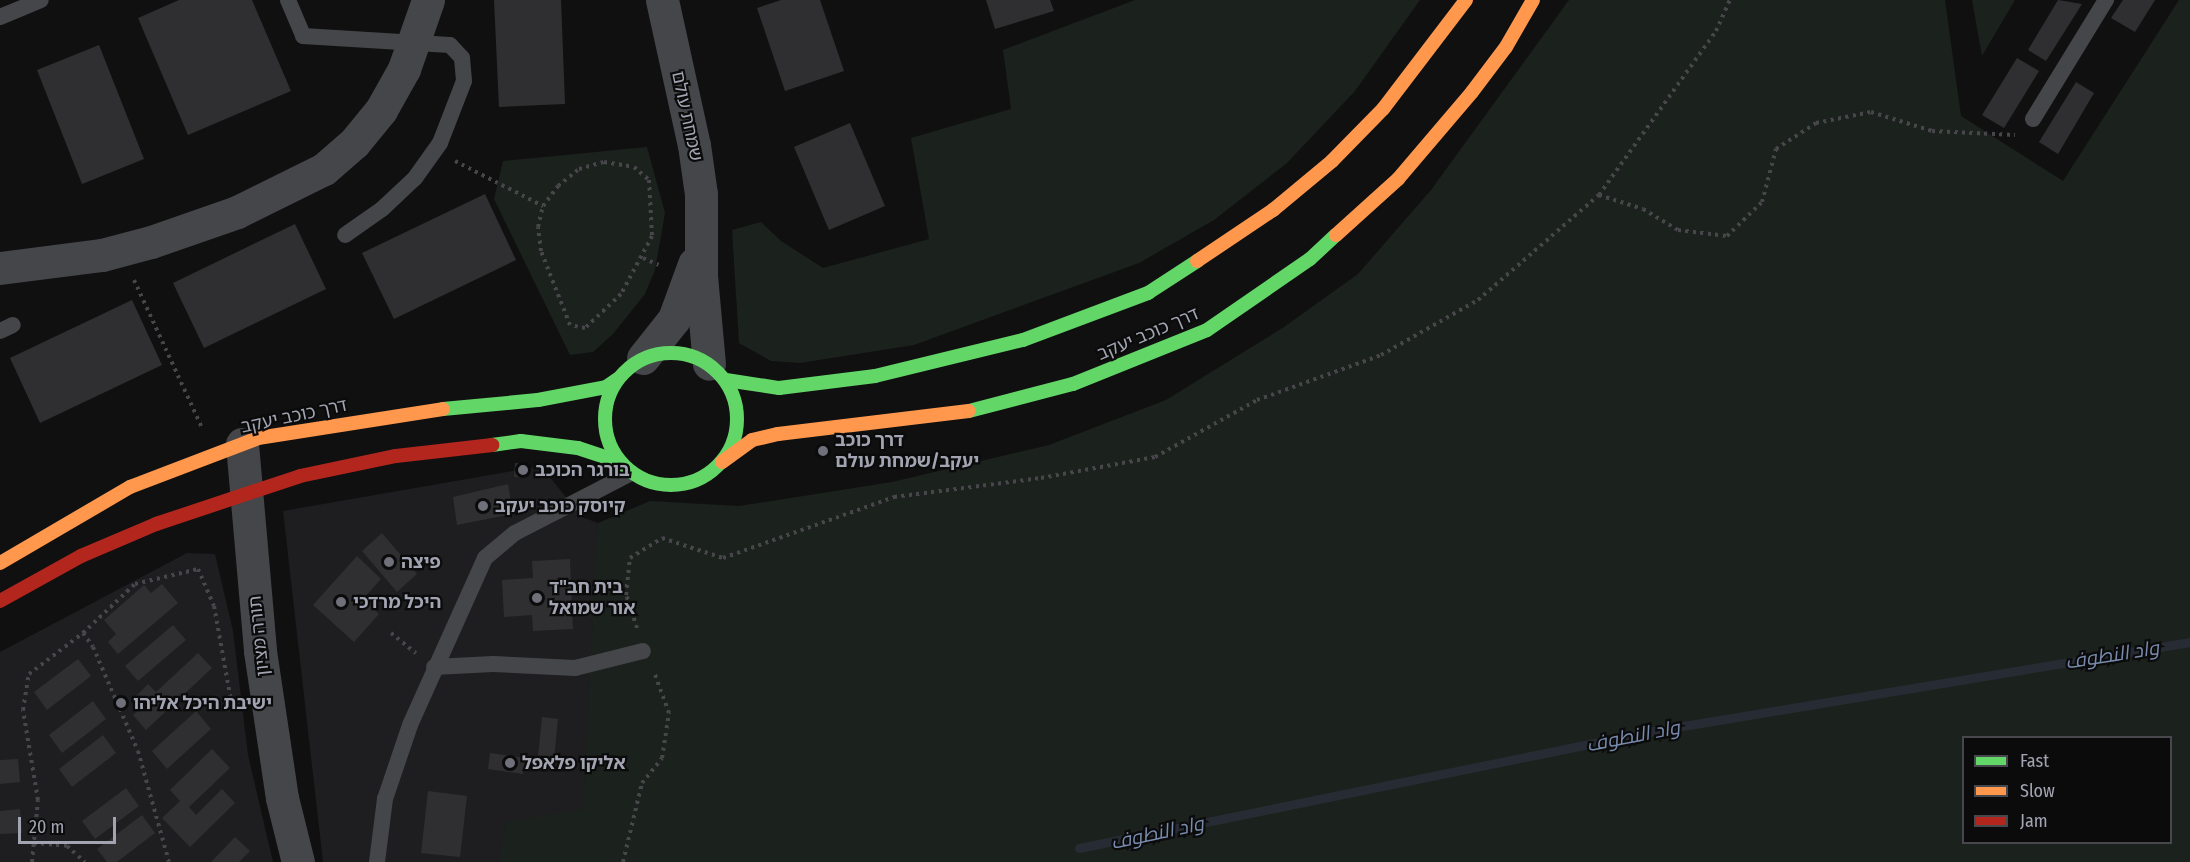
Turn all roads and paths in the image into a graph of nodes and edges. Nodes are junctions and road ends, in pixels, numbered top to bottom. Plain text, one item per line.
1 (41, 0) edge
2 (288, 0) edge
3 (428, 0) edge
4 (662, 0) edge
5 (1466, 0) edge
6 (1533, 0) edge
7 (1730, 0) edge
8 (2106, 0) edge
9 (0, 17) edge
10 (416, 41) junction
11 (2033, 119) joint
12 (435, 150) junction
13 (1599, 195) junction
14 (543, 206) junction
15 (700, 233) junction
16 (345, 235) dead end
17 (120, 250) junction
18 (0, 268) edge
19 (643, 358) junction
20 (717, 372) junction
21 (618, 379) junction
22 (228, 448) junction
23 (722, 462) junction
24 (626, 467) junction
25 (245, 492) junction
26 (0, 563) edge
27 (0, 601) edge
28 (82, 633) junction
29 (391, 633) dead end
30 (643, 651) junction
31 (434, 667) junction
32 (233, 710) dead end
33 (34, 843) junction
34 (32, 862) edge
35 (85, 862) edge
36 (170, 862) edge
37 (298, 862) edge
38 (377, 862) edge
39 (623, 862) edge

1 - 9 lane
2 - 10 lane
3 - 10 street
4 - 15 street, שמחת עולם
5 - 20 street, דרך כוכב יעקב
6 - 23 street, דרך כוכב יעקב
7 - 13 path
8 - 11 lane
10 - 12 lane
10 - 17 street
11 - 13 path
12 - 14 path
12 - 16 lane
13 - 30 path
14 - 14 path
15 - 19 street, שמחת עולם
15 - 20 street, שמחת עולם
17 - 18 street
17 - 22 path
19 - 20 street
19 - 21 street
20 - 23 street
21 - 22 street, דרך כוכב יעקב
21 - 24 street
22 - 25 street, תורה מציון
22 - 26 street, דרך כוכב יעקב
23 - 24 street
24 - 25 street
24 - 31 lane
25 - 27 street
25 - 37 street, תורה מציון
28 - 32 path
28 - 33 path
28 - 36 path
29 - 31 path
30 - 31 lane
30 - 39 path
31 - 38 lane
33 - 34 path
33 - 35 path

